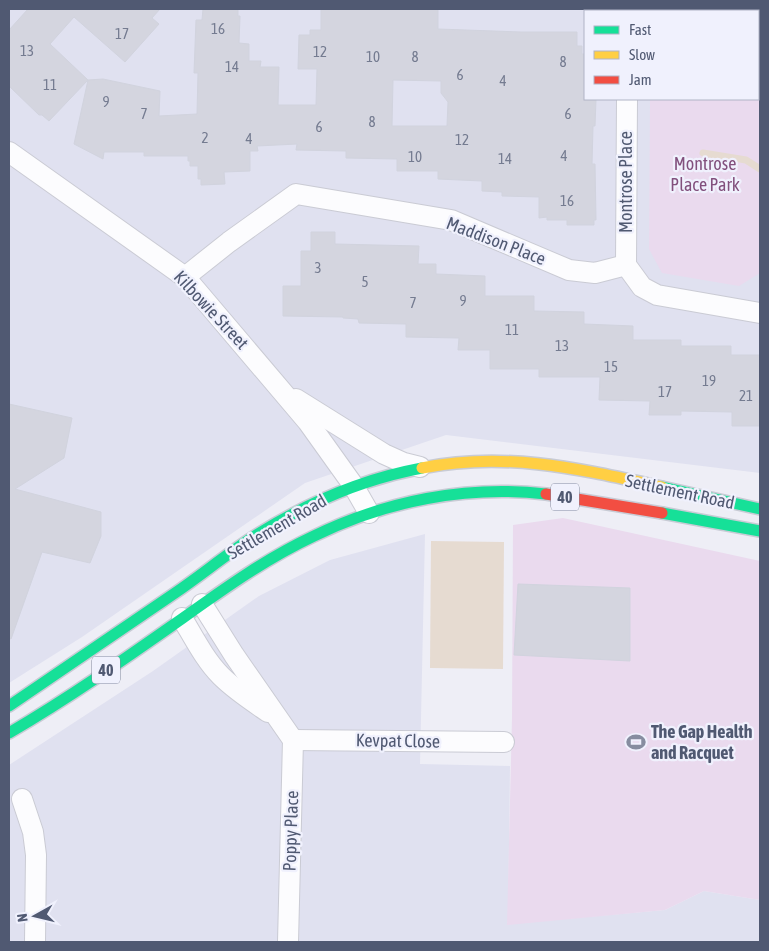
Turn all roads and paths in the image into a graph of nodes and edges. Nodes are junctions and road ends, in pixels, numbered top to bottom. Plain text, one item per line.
1 (627, 100) edge
2 (9, 152) edge
3 (626, 265) junction
4 (185, 277) junction
5 (760, 312) edge
6 (280, 388) junction
7 (420, 467) junction
8 (353, 485) junction
9 (760, 509) edge
10 (369, 513) junction
11 (760, 531) edge
12 (261, 549) junction
13 (186, 602) junction
14 (9, 706) edge
15 (9, 733) edge
16 (293, 740) junction
17 (504, 742) dead end
18 (22, 798) dead end
19 (35, 942) edge
20 (288, 942) edge

1 - 3 street, Montrose Place
2 - 4 street, Kilbowie Street
3 - 4 street, Maddison Place
3 - 5 street
4 - 6 street, Kilbowie Street
6 - 7 street
6 - 8 street, Kilbowie Street
7 - 8 main road, Settlement Road / 40
7 - 9 main road, Settlement Road / 40
8 - 10 street, Kilbowie Street
8 - 12 main road, Settlement Road / 40
10 - 11 main road, Settlement Road / 40
10 - 12 main road, Settlement Road / 40
12 - 13 main road, Settlement Road / 40
12 - 13 main road, Settlement Road / 40
13 - 14 main road, Settlement Road / 40
13 - 15 main road, Settlement Road / 40
13 - 16 street
16 - 17 street, Kevpat Close
16 - 20 street, Poppy Place
18 - 19 street

